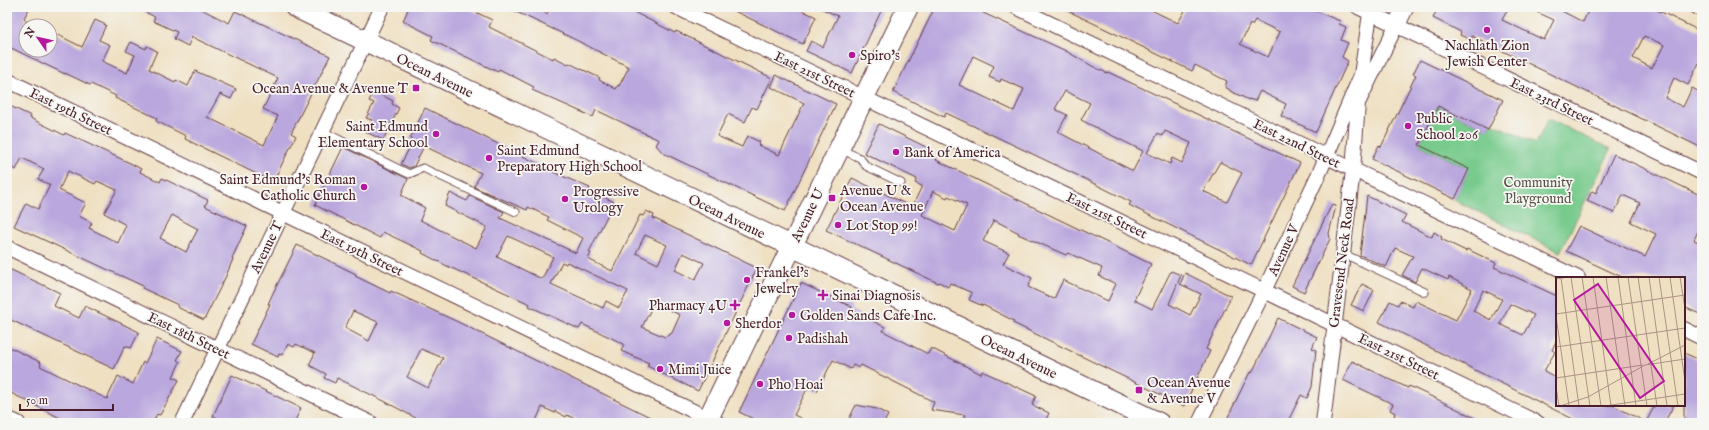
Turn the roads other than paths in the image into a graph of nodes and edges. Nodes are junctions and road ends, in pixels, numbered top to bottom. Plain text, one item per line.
1 (295, 7) edge
2 (382, 7) edge
3 (676, 7) edge
4 (908, 7) edge
5 (1016, 7) edge
6 (1405, 7) edge
7 (1697, 7) edge
8 (1366, 9) edge
9 (1702, 9) edge
10 (1396, 26) junction
11 (366, 42) junction
12 (7, 80) edge
13 (865, 98) junction
14 (322, 131) junction
15 (839, 149) junction
16 (1325, 156) junction
17 (1353, 170) junction
18 (1702, 173) edge
19 (901, 183) dead end
20 (516, 212) dead end
21 (283, 213) junction
22 (7, 247) edge
23 (791, 247) junction
24 (1342, 252) junction
25 (1576, 277) edge
26 (1264, 291) junction
27 (1425, 292) dead end
28 (1333, 324) junction
29 (1685, 330) edge
30 (1702, 338) edge
31 (218, 349) junction
32 (7, 418) edge
33 (711, 421) edge
34 (18, 423) edge
35 (182, 423) edge
36 (371, 423) edge
37 (1159, 423) edge
38 (1199, 423) edge
39 (1323, 423) edge
40 (1538, 423) edge

1 - 11 main road, Ocean Avenue
2 - 11 street, Avenue T
3 - 13 street, East 21st Street
4 - 13 main road, Avenue U
5 - 16 street, East 22nd Street
6 - 10 street
7 - 9 street
8 - 10 street, East 23rd Street
8 - 16 street, Avenue V
10 - 17 street, Gravesend Neck Road
10 - 18 street, East 23rd Street
11 - 14 street, Avenue T
11 - 23 main road, Ocean Avenue
12 - 21 street, East 19th Street
13 - 15 main road, Avenue U
13 - 26 street, East 21st Street
14 - 20 lane
14 - 21 street, Avenue T
15 - 19 lane
15 - 23 main road, Avenue U
16 - 17 street, East 22nd Street
16 - 26 street, Avenue V
17 - 24 street, Gravesend Neck Road
17 - 25 street, East 22nd Street
21 - 31 street, Avenue T
21 - 33 street, East 19th Street
22 - 31 street, East 18th Street
23 - 33 main road, Avenue U
23 - 37 main road, Ocean Avenue
24 - 27 lane
24 - 28 street, Gravesend Neck Road
26 - 28 street, East 21st Street
26 - 38 street, Avenue V
28 - 39 street, Gravesend Neck Road
28 - 40 street, East 21st Street
29 - 30 street
31 - 35 street, Avenue T
31 - 36 street, East 18th Street
32 - 34 street

